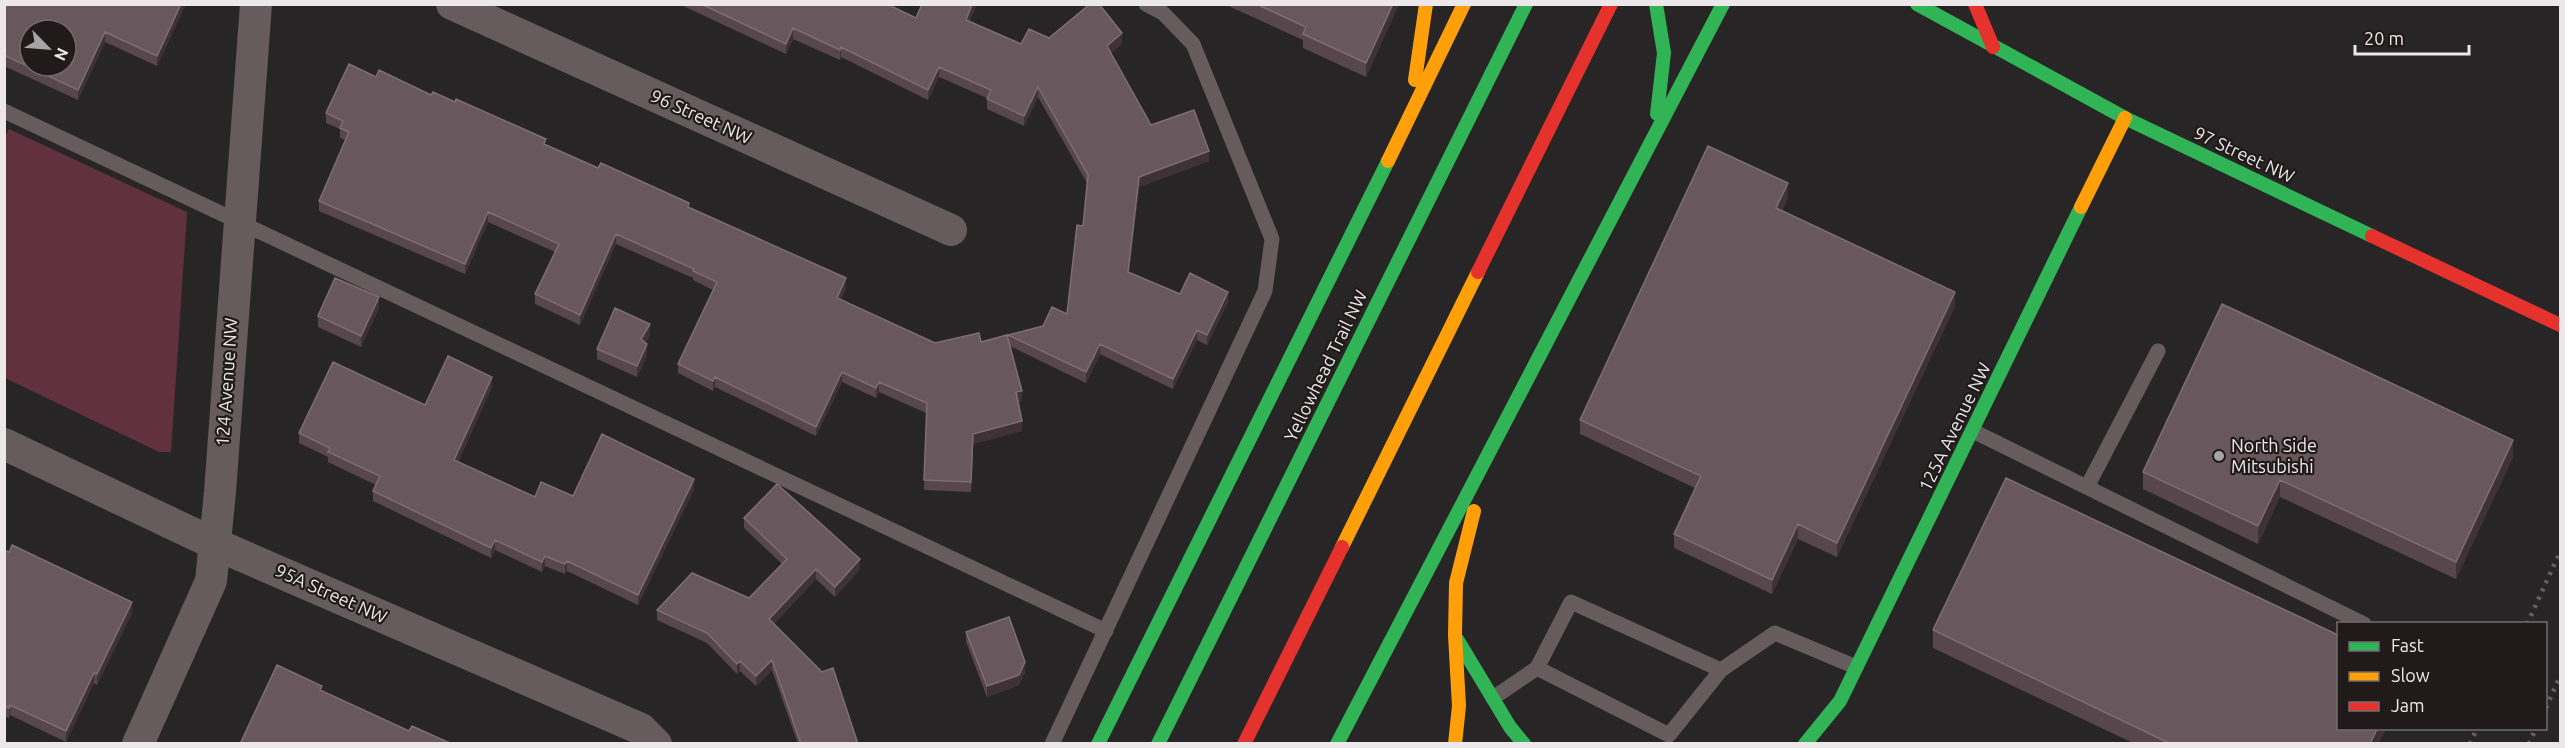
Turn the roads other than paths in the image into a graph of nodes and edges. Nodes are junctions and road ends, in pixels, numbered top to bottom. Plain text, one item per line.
1 (256, 4) edge
2 (452, 4) edge
3 (1146, 4) edge
4 (1426, 4) edge
5 (1464, 4) edge
6 (1526, 4) edge
7 (1611, 4) edge
8 (1723, 4) edge
9 (1917, 4) edge
10 (1975, 4) edge
11 (1655, 5) edge
12 (1993, 47) junction
13 (4, 111) edge
14 (2125, 118) junction
15 (1407, 124) junction
16 (1653, 140) junction
17 (238, 220) junction
18 (951, 230) dead end
19 (2560, 325) edge
20 (2158, 351) dead end
21 (1973, 431) junction
22 (4, 444) edge
23 (1487, 460) junction
24 (2087, 487) junction
25 (214, 544) junction
26 (2360, 622) edge
27 (1106, 632) junction
28 (1455, 635) junction
29 (1856, 667) junction
30 (1538, 668) junction
31 (1720, 669) junction
32 (1493, 698) junction
33 (138, 744) edge
34 (656, 744) edge
35 (1052, 744) edge
36 (1098, 744) edge
37 (1158, 744) edge
38 (1244, 744) edge
39 (1337, 744) edge
40 (1455, 744) edge
41 (1524, 744) edge
42 (1805, 744) edge

1 - 17 street, 124 Avenue NW
2 - 18 street, 96 Street NW
3 - 27 lane
4 - 15 main road
5 - 15 main road
6 - 37 main road, Yellowhead Trail NW
7 - 38 main road
8 - 16 main road
9 - 12 main road, 97 Street NW
10 - 12 main road
11 - 16 main road
12 - 14 main road, 97 Street NW
13 - 17 lane
14 - 19 main road, 97 Street NW
14 - 21 main road, 125A Avenue NW
15 - 36 main road
16 - 23 main road
17 - 25 street, 124 Avenue NW
17 - 27 lane
20 - 24 lane
21 - 24 lane
21 - 29 main road, 125A Avenue NW
22 - 25 street, 95A Street NW
23 - 28 main road
23 - 39 main road
24 - 26 lane
25 - 33 street, 124 Avenue NW
25 - 34 street, 95A Street NW
27 - 35 lane
28 - 32 main road
28 - 40 main road
29 - 31 lane
29 - 42 main road, 125A Avenue NW
30 - 31 lane
30 - 31 lane
30 - 32 lane
32 - 41 main road

